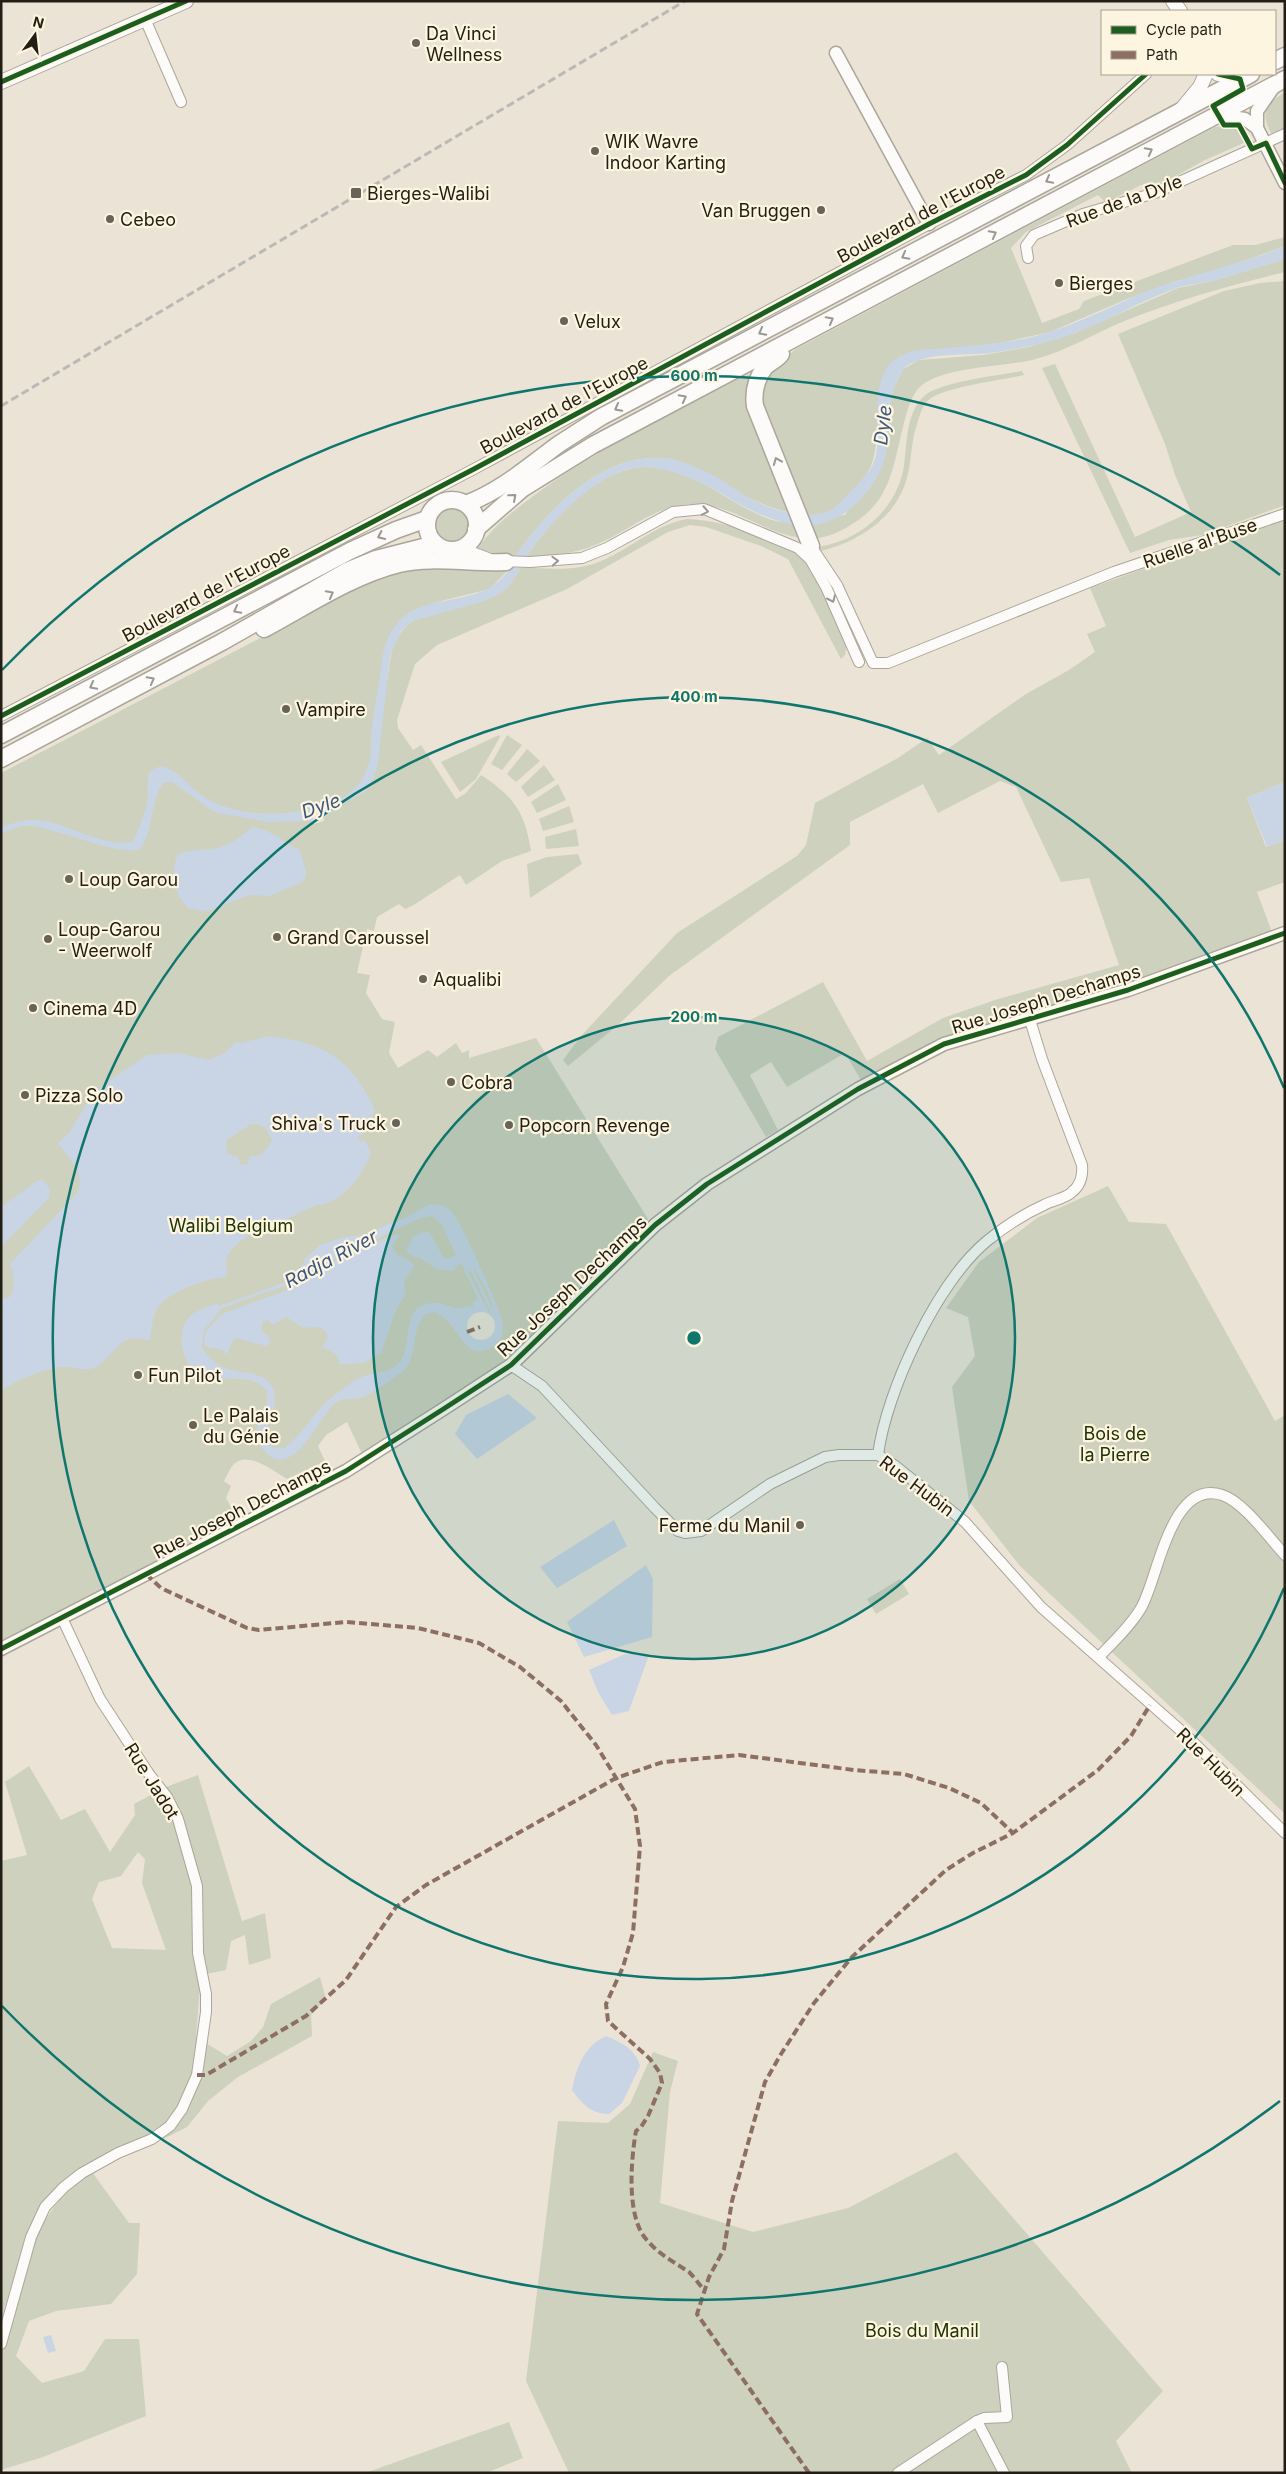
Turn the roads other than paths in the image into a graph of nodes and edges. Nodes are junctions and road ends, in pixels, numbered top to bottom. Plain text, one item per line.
1 (186, 1) edge
2 (145, 20) junction
3 (836, 54) dead end
4 (1145, 75) edge
5 (1206, 75) edge
6 (1227, 75) edge
7 (1245, 77) edge
8 (1281, 80) edge
9 (1, 82) edge
10 (181, 102) dead end
11 (1180, 111) junction
12 (1218, 115) junction
13 (1257, 128) junction
14 (1285, 134) edge
15 (1266, 143) junction
16 (1285, 183) edge
17 (928, 224) junction
18 (1028, 258) dead end
19 (786, 343) junction
20 (466, 504) junction
21 (1285, 514) edge
22 (427, 519) junction
23 (476, 529) junction
24 (809, 540) joint
25 (435, 544) junction
26 (464, 546) junction
27 (506, 562) junction
28 (222, 642) junction
29 (860, 662) dead end
30 (1, 716) edge
31 (1, 735) edge
32 (1, 759) edge
33 (1285, 933) edge
34 (1030, 1020) junction
35 (511, 1365) junction
36 (878, 1455) junction
37 (1285, 1555) edge
38 (62, 1618) junction
39 (1, 1649) edge
40 (1099, 1657) junction
41 (1285, 1833) edge
42 (1, 2344) edge
43 (1002, 2367) dead end
44 (977, 2421) junction
45 (910, 2469) edge
46 (898, 2473) edge
47 (1004, 2473) edge

1 - 2 main road
2 - 9 main road
2 - 10 street
3 - 17 street
4 - 17 street, Boulevard de l'Europe
5 - 11 main road
6 - 7 main road
7 - 11 highway, Boulevard de l'Europe
8 - 12 highway
8 - 13 street
11 -> 20 highway, Boulevard de l'Europe
12 - 13 street
19 -> 12 highway
13 - 15 street
14 - 15 street, Rue de la Dyle
15 - 16 street
15 - 18 street, Rue de la Dyle
17 - 30 street, Boulevard de l'Europe
23 -> 19 highway
24 -> 19 highway
20 - 22 highway, Boulevard de l'Europe
20 - 23 highway
21 - 24 street, Ruelle al'Buse
22 - 25 highway
22 -> 31 highway, Boulevard de l'Europe
23 - 26 highway
25 - 26 highway
25 - 28 highway
26 - 27 street
28 -> 27 highway
27 -> 29 street
32 -> 28 highway
33 - 34 street, Rue Joseph Dechamps
34 - 35 street, Rue Joseph Dechamps
34 - 36 street
35 - 36 street, Rue Hubin
35 - 38 street, Rue Joseph Dechamps
36 - 40 street, Rue Hubin
37 - 40 street
38 - 39 street, Rue Joseph Dechamps
38 - 42 street, Rue Jadot
40 - 41 street, Rue Hubin
43 - 44 street
44 - 45 street
44 - 47 street
45 - 46 street

